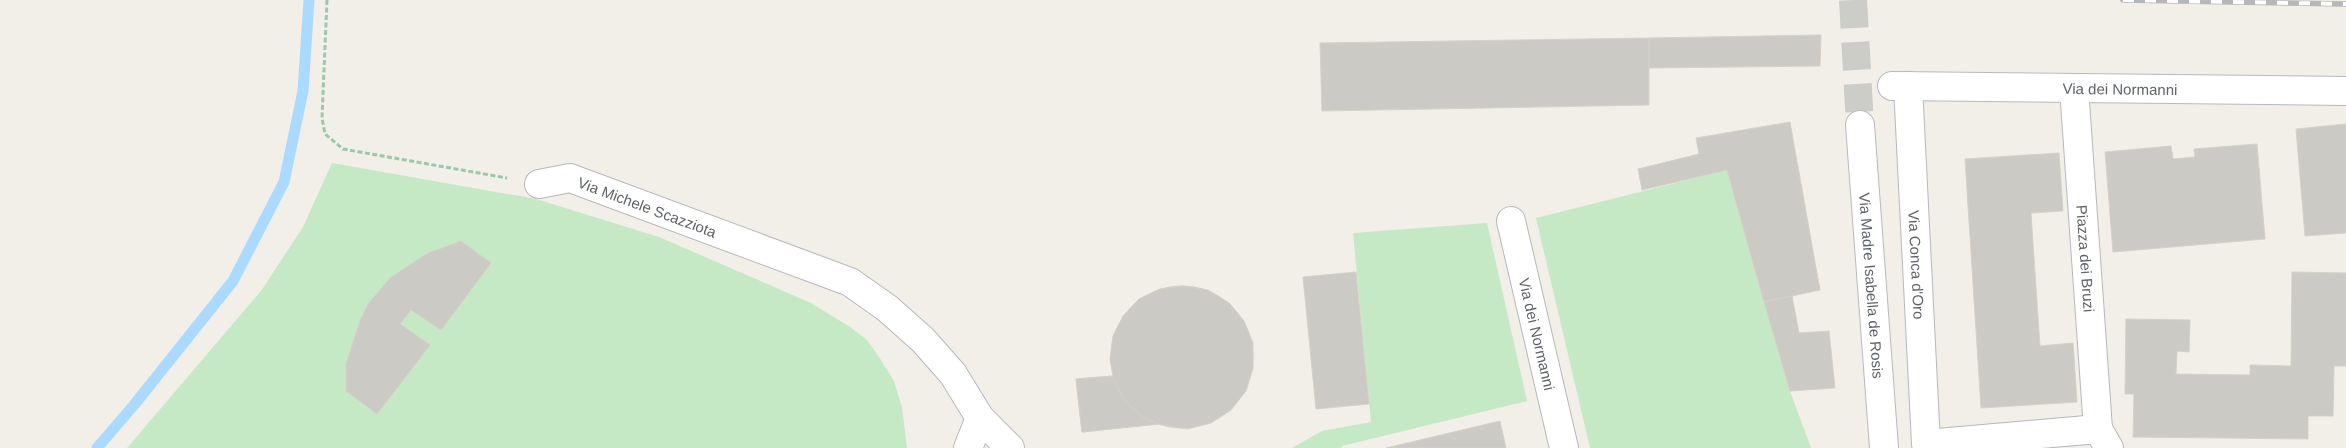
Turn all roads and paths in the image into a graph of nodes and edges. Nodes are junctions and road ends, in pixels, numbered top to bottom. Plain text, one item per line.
1 (327, 0) edge
2 (1900, 86) joint
3 (2074, 88) junction
4 (2346, 91) edge
5 (1860, 125) tunnel mouth
6 (539, 184) joint
7 (1511, 221) dead end
8 (980, 418) junction
9 (2104, 439) edge
10 (968, 448) edge
11 (1010, 448) edge
12 (1564, 448) edge
13 (1884, 448) edge

1 - 6 path
2 - 3 street, Via dei Normanni
2 - 9 street, Via Conca d'Oro
3 - 4 street, Via dei Normanni
3 - 9 street, Piazza dei Bruzi
5 - 13 street, Via Madre Isabella de Rosis
6 - 8 street, Via Michele Scazziota
7 - 12 street, Via dei Normanni
8 - 10 street
8 - 11 street, Via Michele Scazziota

